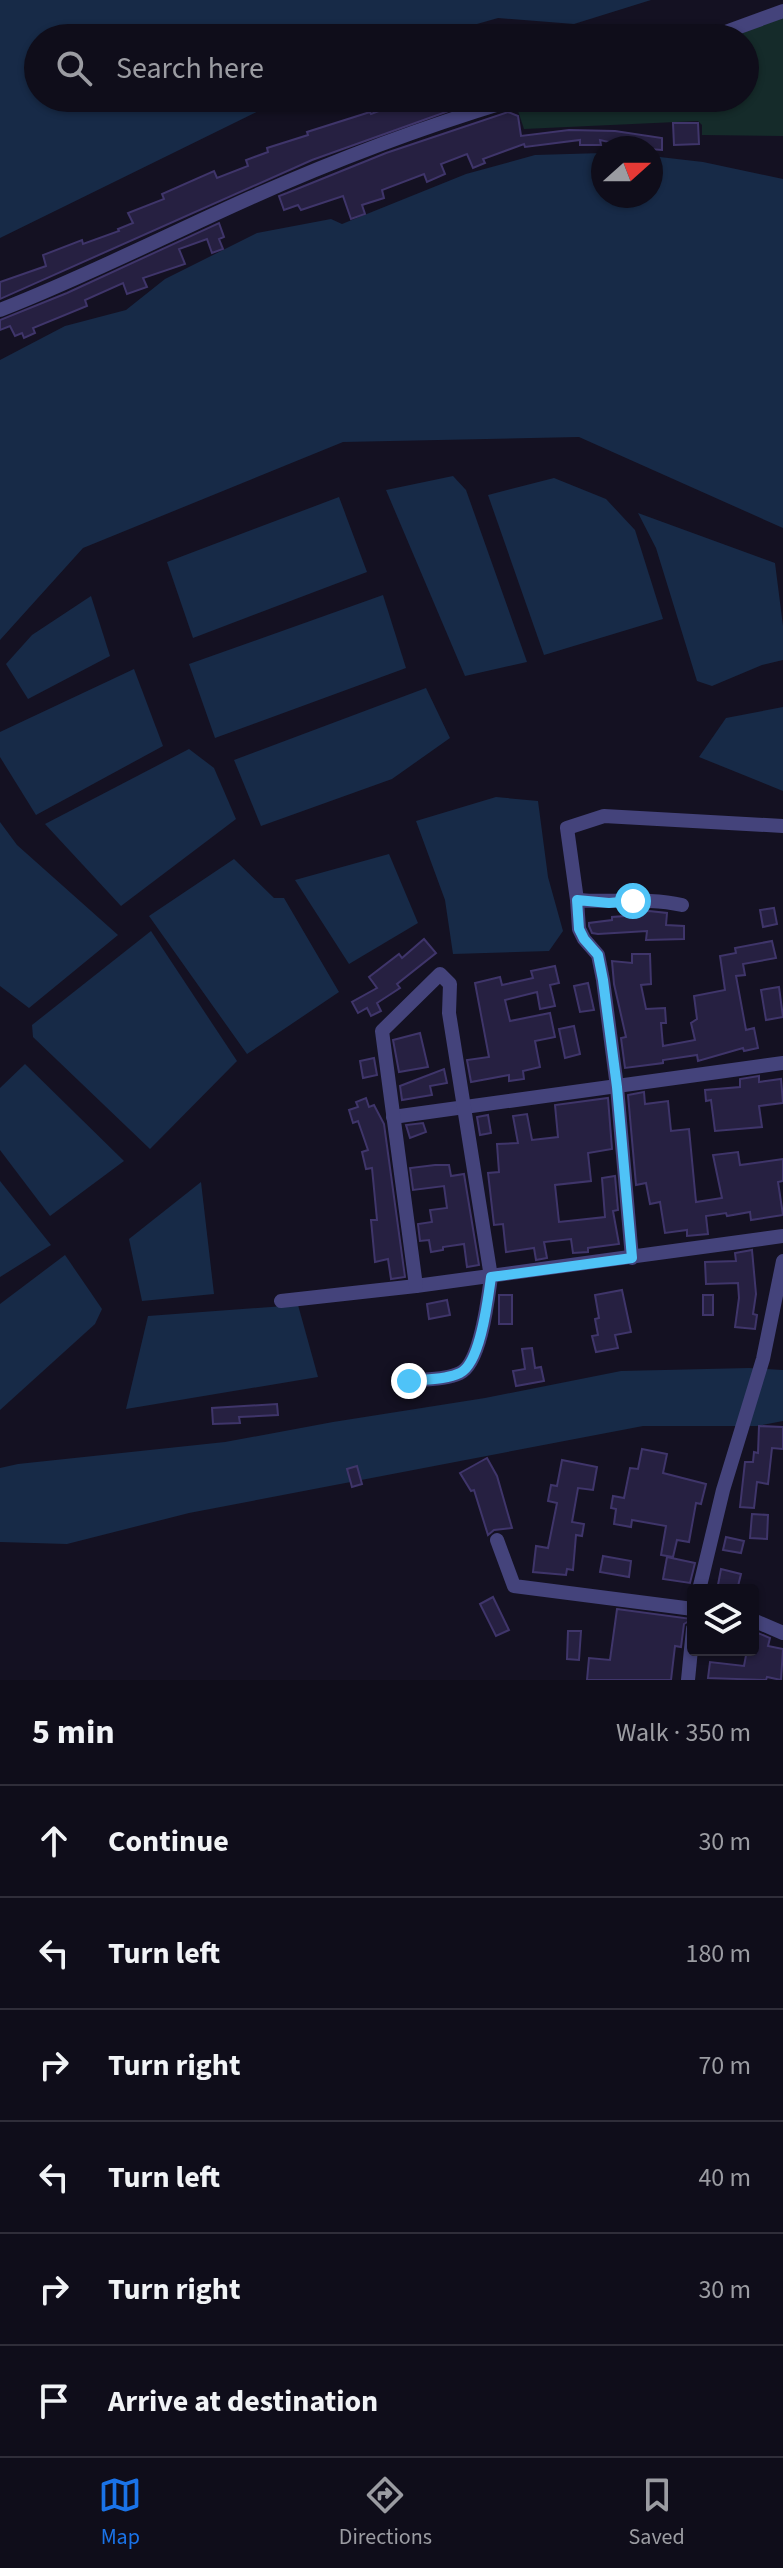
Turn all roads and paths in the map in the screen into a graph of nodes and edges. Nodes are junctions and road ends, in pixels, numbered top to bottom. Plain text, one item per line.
1 (783, 11) edge
2 (747, 24) edge
3 (479, 112) edge
4 (0, 310) edge
5 (783, 826) edge
6 (577, 900) junction
7 (682, 905) dead end
8 (783, 1063) edge
9 (617, 1087) junction
10 (464, 1106) junction
11 (393, 1117) junction
12 (783, 1236) edge
13 (632, 1258) junction
14 (783, 1261) edge
15 (491, 1277) junction
16 (416, 1286) junction
17 (281, 1301) dead end
18 (409, 1381) dead end
19 (497, 1540) dead end
20 (700, 1584) edge
21 (687, 1608) edge
22 (759, 1623) edge
23 (783, 1633) edge
24 (690, 1656) edge
25 (688, 1680) edge

1 - 2 street
3 - 4 street
5 - 6 street
6 - 7 street
6 - 9 street
8 - 9 street
9 - 10 street
9 - 13 street
10 - 11 street
10 - 11 street
10 - 15 street
11 - 16 street
12 - 13 street
13 - 15 street
14 - 20 street
15 - 16 street
15 - 18 street
16 - 17 street
19 - 21 street
22 - 23 street
24 - 25 street

